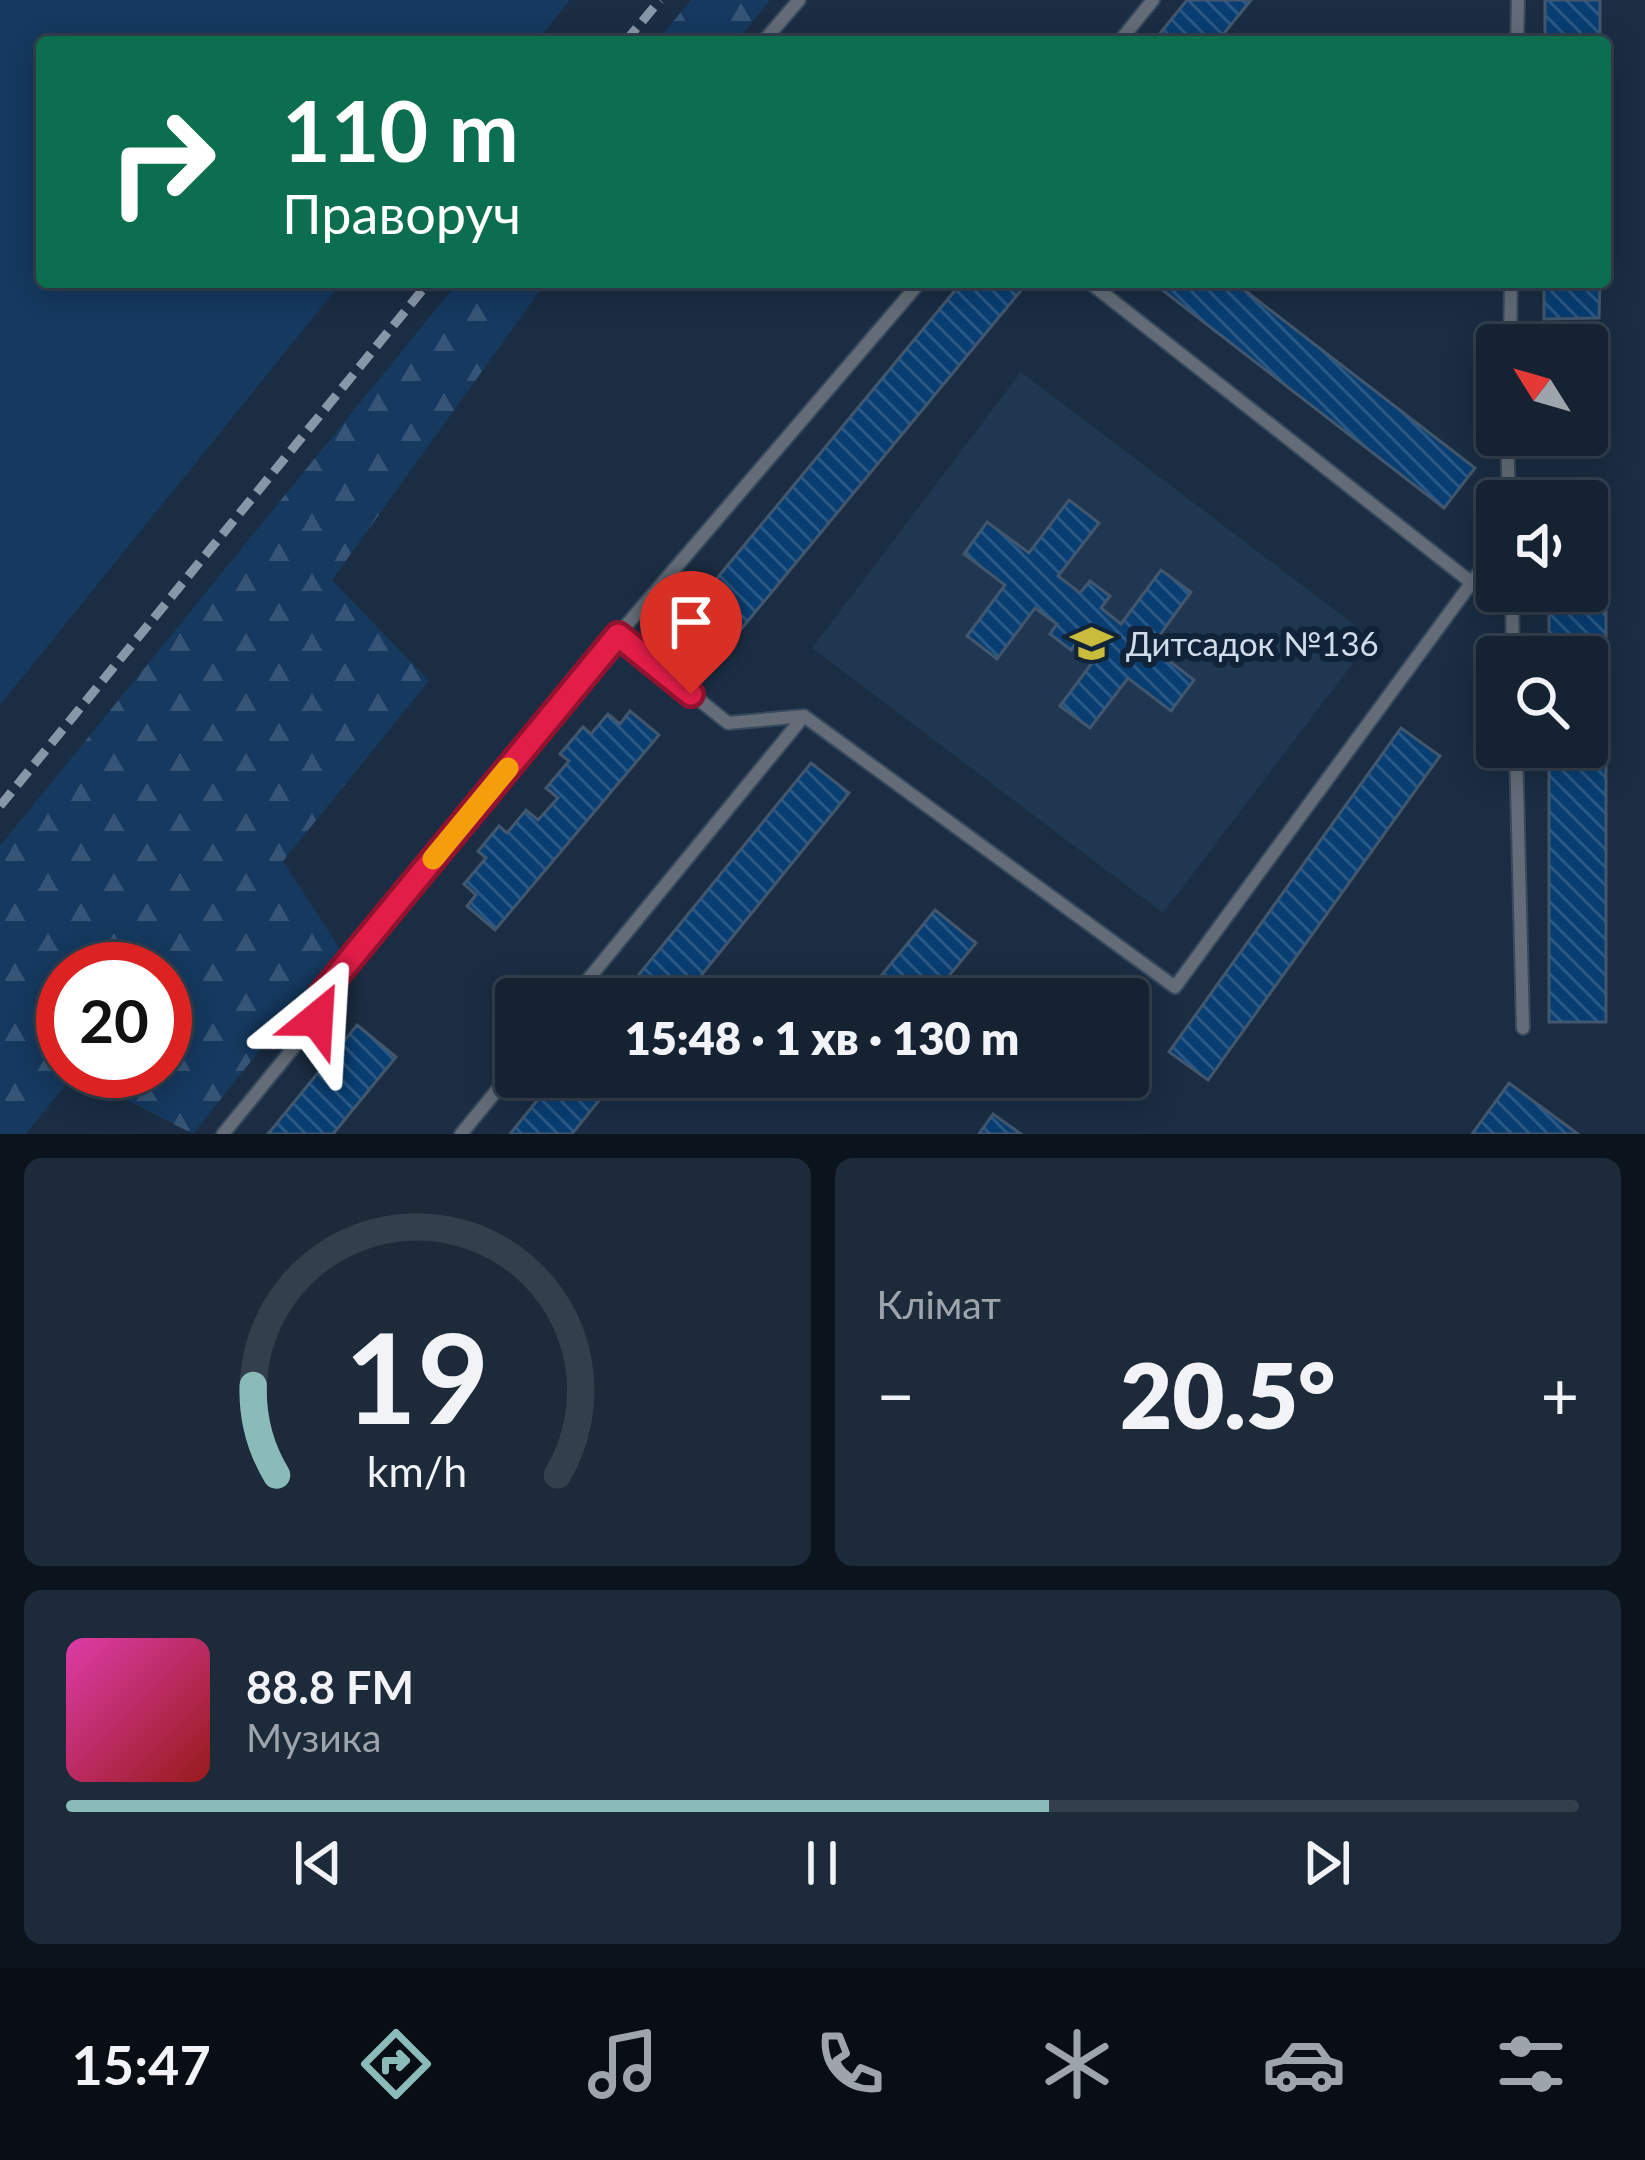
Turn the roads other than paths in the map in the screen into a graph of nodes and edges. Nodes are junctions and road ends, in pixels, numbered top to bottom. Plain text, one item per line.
1 (799, 0) edge
2 (1154, 0) edge
3 (1518, 0) edge
4 (769, 36) edge
5 (1124, 36) edge
6 (1517, 36) edge
7 (915, 288) edge
8 (1097, 288) edge
9 (1511, 288) edge
10 (1510, 324) edge
11 (1476, 577) edge
12 (1472, 583) junction
13 (618, 635) junction
14 (805, 716) junction
15 (1517, 768) edge
16 (589, 978) edge
17 (1523, 1028) dead end
18 (495, 1093) edge
19 (223, 1134) edge
20 (461, 1134) edge

1 - 4 lane
2 - 5 lane
3 - 6 lane
7 - 13 lane
8 - 12 lane
9 - 10 lane
11 - 12 lane
12 - 14 lane
13 - 14 lane
13 - 19 lane
14 - 16 lane
15 - 17 lane
18 - 20 lane

